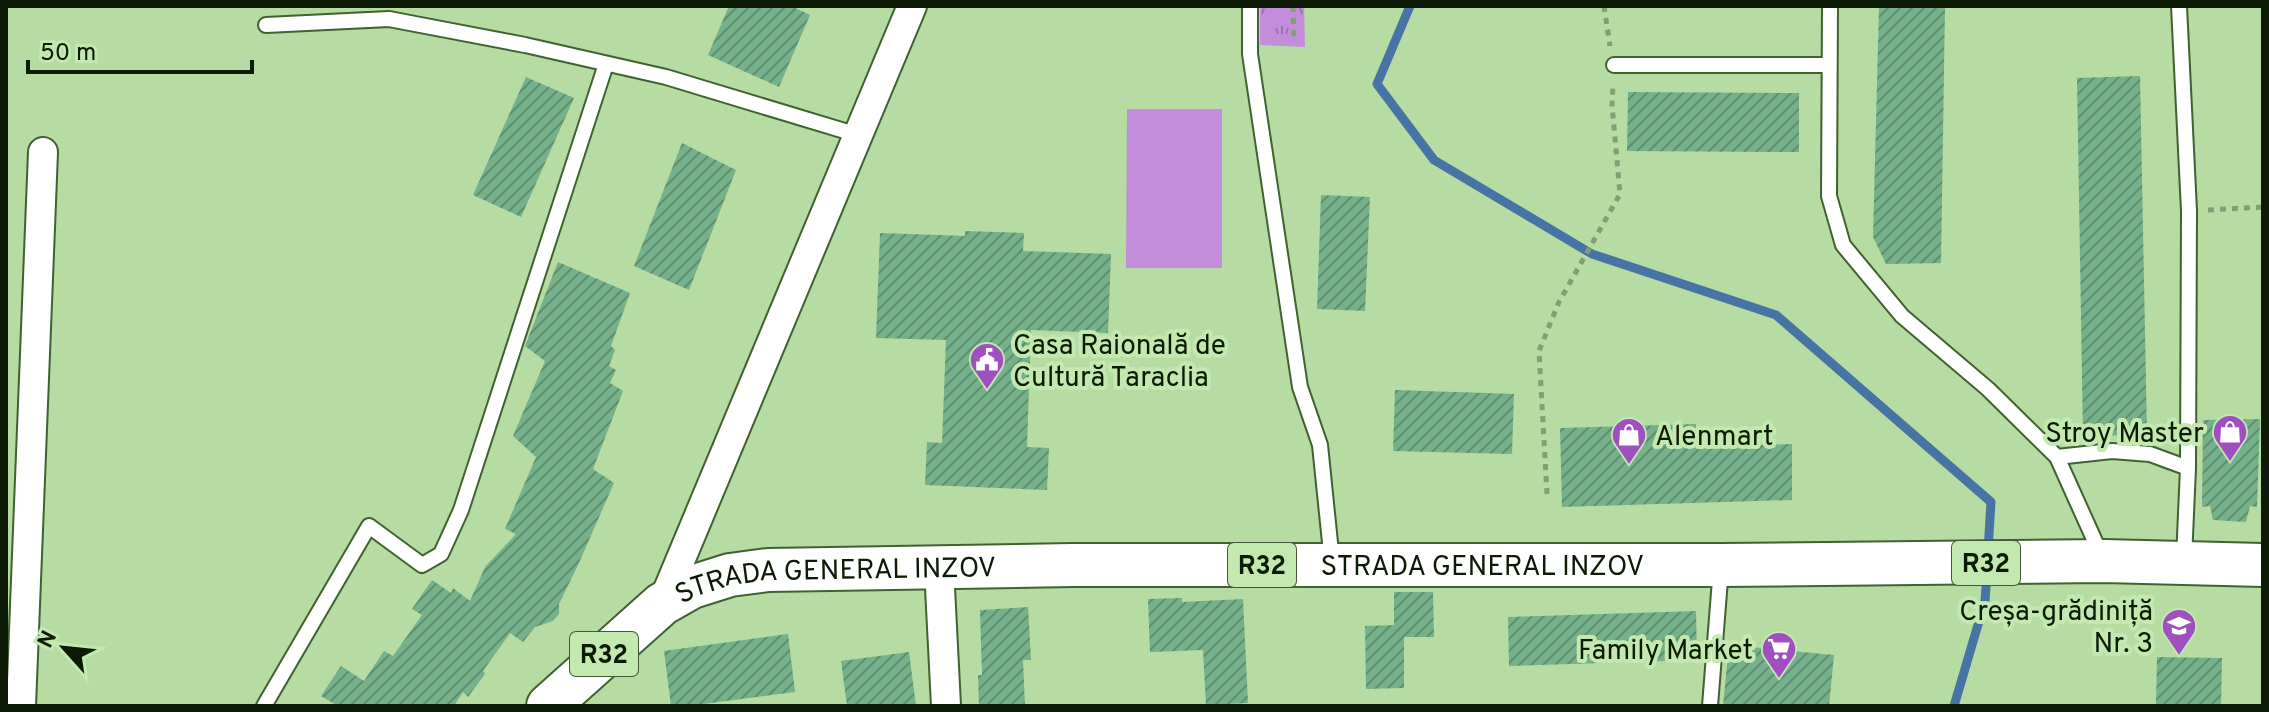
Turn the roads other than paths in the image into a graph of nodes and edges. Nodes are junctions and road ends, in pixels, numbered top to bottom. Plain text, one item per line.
1 (912, 6) edge
2 (1250, 6) edge
3 (1830, 6) edge
4 (2179, 6) edge
5 (266, 25) dead end
6 (606, 64) junction
7 (1614, 65) road end
8 (1829, 65) junction
9 (858, 135) junction
10 (43, 152) dead end
11 (2057, 457) junction
12 (2188, 468) junction
13 (2104, 561) junction
14 (2184, 562) junction
15 (1332, 565) junction
16 (1721, 565) junction
17 (2263, 565) edge
18 (939, 568) junction
19 (662, 604) junction
20 (21, 706) edge
21 (264, 706) edge
22 (548, 706) edge
23 (946, 706) edge
24 (1710, 706) edge

1 - 9 street
2 - 15 lane
3 - 8 lane
4 - 12 lane
5 - 6 lane
6 - 9 lane
6 - 21 lane
7 - 8 lane
8 - 11 lane
9 - 19 street
10 - 20 street
11 - 12 lane
11 - 13 lane
12 - 14 lane
13 - 14 main road, STRADA GENERAL INZOV / R32
13 - 16 main road, STRADA GENERAL INZOV / R32
14 - 17 main road, STRADA GENERAL INZOV / R32
15 - 16 main road, STRADA GENERAL INZOV / R32
15 - 18 main road, STRADA GENERAL INZOV / R32
16 - 24 lane
18 - 19 main road, STRADA GENERAL INZOV / R32
18 - 23 street
19 - 22 main road, R32

